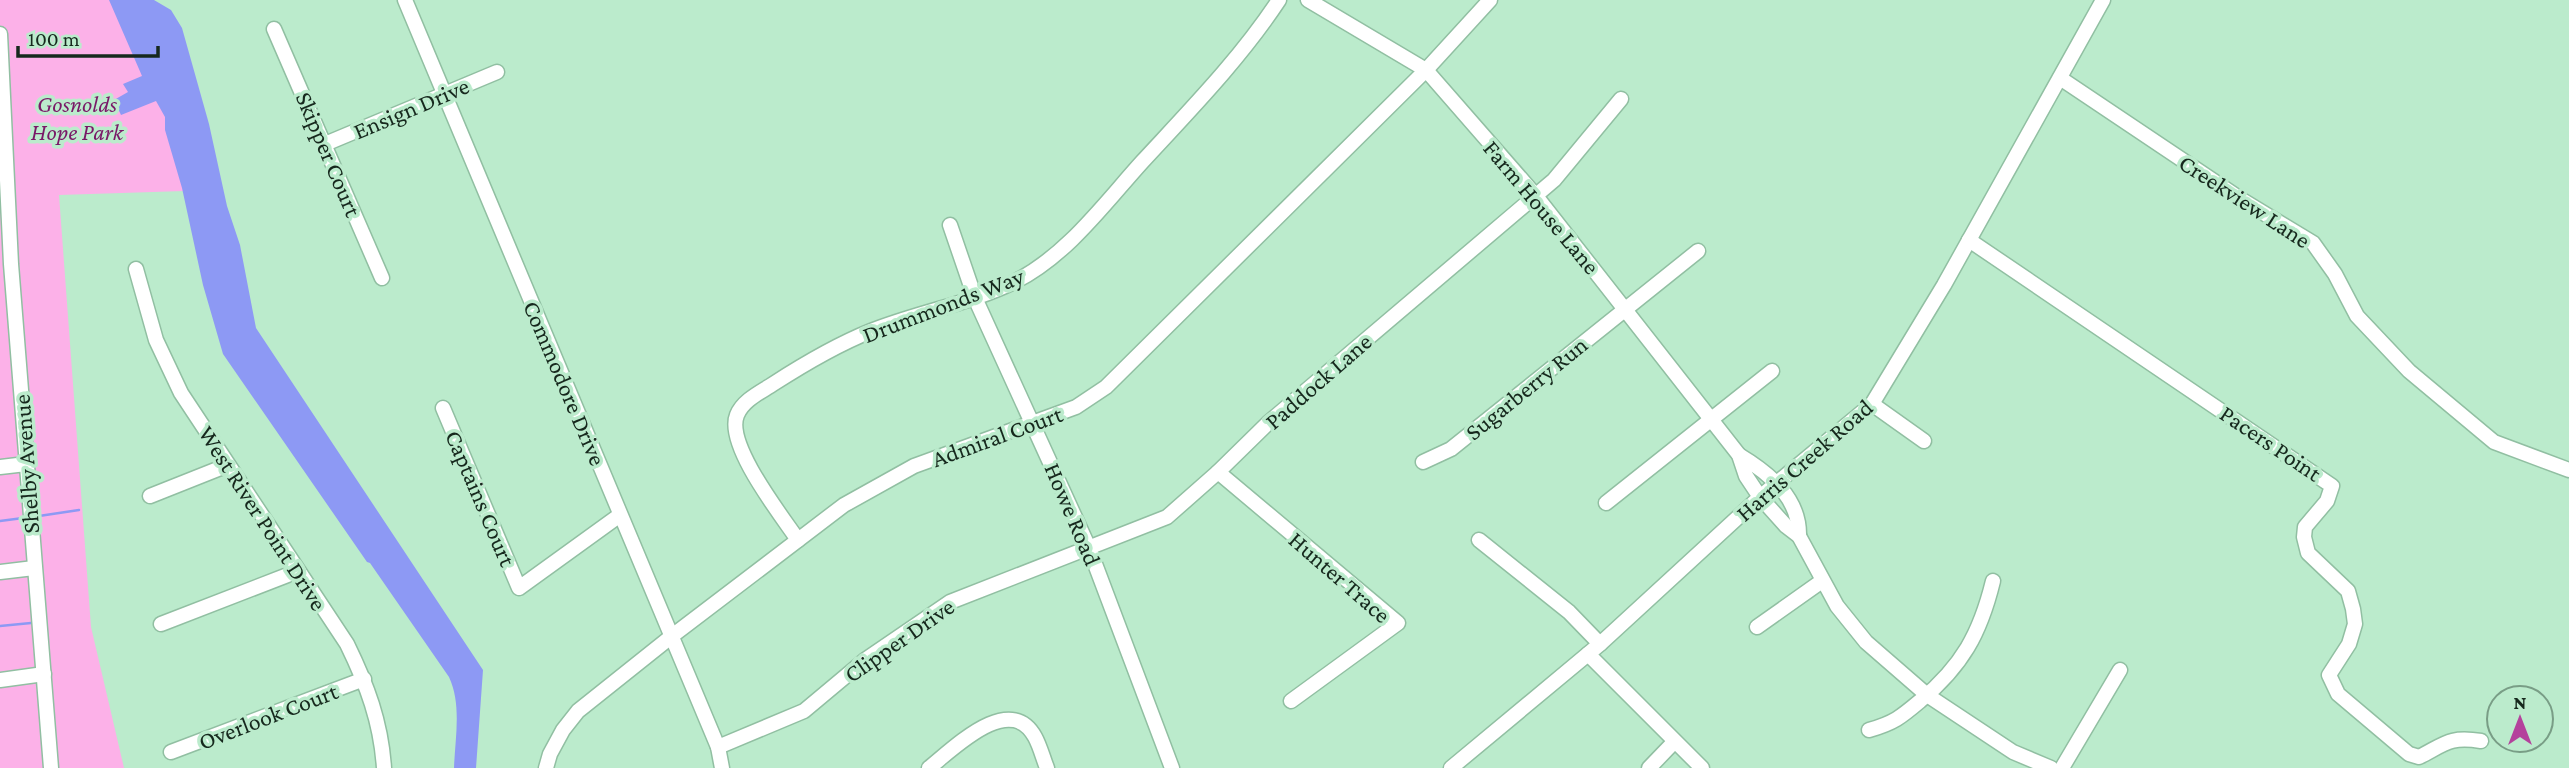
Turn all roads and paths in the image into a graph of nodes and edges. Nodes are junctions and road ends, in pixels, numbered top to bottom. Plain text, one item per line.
1 (405, 0) edge
2 (1279, 0) edge
3 (1308, 0) edge
4 (1490, 0) edge
5 (2103, 0) edge
6 (274, 29) dead end
7 (0, 34) edge
8 (1426, 70) junction
9 (497, 72) dead end
10 (2060, 78) junction
11 (444, 94) junction
12 (1621, 99) dead end
13 (325, 144) junction
14 (1536, 195) junction
15 (950, 225) dead end
16 (1969, 240) junction
17 (1698, 251) dead end
18 (6, 265) edge
19 (136, 269) dead end
20 (382, 278) dead end
21 (975, 298) junction
22 (1625, 307) junction
23 (1772, 371) dead end
24 (1872, 404) junction
25 (443, 408) dead end
26 (1712, 419) junction
27 (1033, 424) junction
28 (1924, 441) dead end
29 (1739, 455) junction
30 (1423, 462) dead end
31 (26, 464) junction
32 (228, 465) junction
33 (0, 467) edge
34 (2569, 470) edge
35 (1218, 472) junction
36 (1776, 483) junction
37 (150, 496) dead end
38 (1760, 497) junction
39 (1606, 503) dead end
40 (620, 515) junction
41 (1799, 536) junction
42 (799, 540) junction
43 (1479, 540) dead end
44 (1089, 548) junction
45 (34, 568) junction
46 (298, 571) junction
47 (0, 572) edge
48 (1822, 581) junction
49 (1993, 581) dead end
50 (161, 624) dead end
51 (1757, 627) dead end
52 (672, 636) junction
53 (1600, 644) junction
54 (1588, 654) junction
55 (2120, 670) dead end
56 (44, 674) junction
57 (364, 679) junction
58 (0, 680) edge
59 (1927, 695) junction
60 (1291, 701) dead end
61 (1869, 730) dead end
62 (2481, 741) dead end
63 (1674, 742) junction
64 (718, 747) junction
65 (171, 752) dead end
66 (51, 768) edge
67 (384, 768) edge
68 (546, 768) edge
69 (722, 768) edge
70 (929, 768) edge
71 (1047, 768) edge
72 (1172, 768) edge
73 (1451, 768) edge
74 (1649, 768) edge
75 (1702, 768) edge
76 (2051, 768) edge
77 (2063, 768) edge

1 - 11 street, Commodore Drive
2 - 21 street, Drummonds Way
3 - 8 street, Farm House Lane
4 - 8 street, Admiral Court
5 - 10 street, Harris Creek Road
6 - 13 street, Skipper Court
7 - 18 street, Shelby Avenue
8 - 14 street, Farm House Lane
8 - 27 street, Admiral Court
9 - 11 street, Ensign Drive
10 - 16 street, Harris Creek Road
10 - 34 street, Creekview Lane
11 - 13 street, Ensign Drive
11 - 40 street, Commodore Drive
12 - 14 street, Paddock Lane
13 - 20 street, Skipper Court
14 - 22 street, Farm House Lane
14 - 35 street, Paddock Lane
15 - 21 street, Howe Road
16 - 24 street, Harris Creek Road
16 - 62 street, Pacers Point
17 - 22 street, Sugarberry Run
18 - 31 street, Shelby Avenue
19 - 32 street, West River Point Drive
21 - 27 street, Howe Road
21 - 42 street, Drummonds Way
22 - 26 street, Farm House Lane
22 - 30 street, Sugarberry Run
23 - 26 street
24 - 28 street
24 - 36 street, Harris Creek Road
25 - 40 street, Captains Court
26 - 29 street, Farm House Lane
26 - 39 street
27 - 42 street, Admiral Court
27 - 44 street, Howe Road
29 - 36 street, Farm House Lane
29 - 38 street, Farm House Lane
31 - 33 street
31 - 45 street, Shelby Avenue
32 - 37 street
32 - 46 street, West River Point Drive
35 - 44 street, Paddock Lane
35 - 60 street, Hunter Trace
36 - 38 street, Harris Creek Road
36 - 41 street, Farm House Lane
38 - 41 street, Farm House Lane
38 - 53 street, Harris Creek Road
40 - 52 street, Commodore Drive
41 - 48 street
42 - 52 street, Admiral Court
43 - 53 street
44 - 64 street, Clipper Drive
44 - 72 street, Howe Road
45 - 47 street
45 - 56 street, Shelby Avenue
46 - 50 street
46 - 57 street, West River Point Drive
48 - 51 street
48 - 59 street
49 - 59 street
52 - 64 street, Commodore Drive
52 - 68 street, Admiral Court
53 - 54 street, Harris Creek Road
54 - 63 street
54 - 73 street, Harris Creek Road
55 - 77 street
56 - 58 street
56 - 66 street, Shelby Avenue
57 - 65 street, Overlook Court
57 - 67 street, West River Point Drive
59 - 61 street
59 - 76 street
63 - 74 street
63 - 75 street
64 - 69 street, Commodore Drive
70 - 71 street

